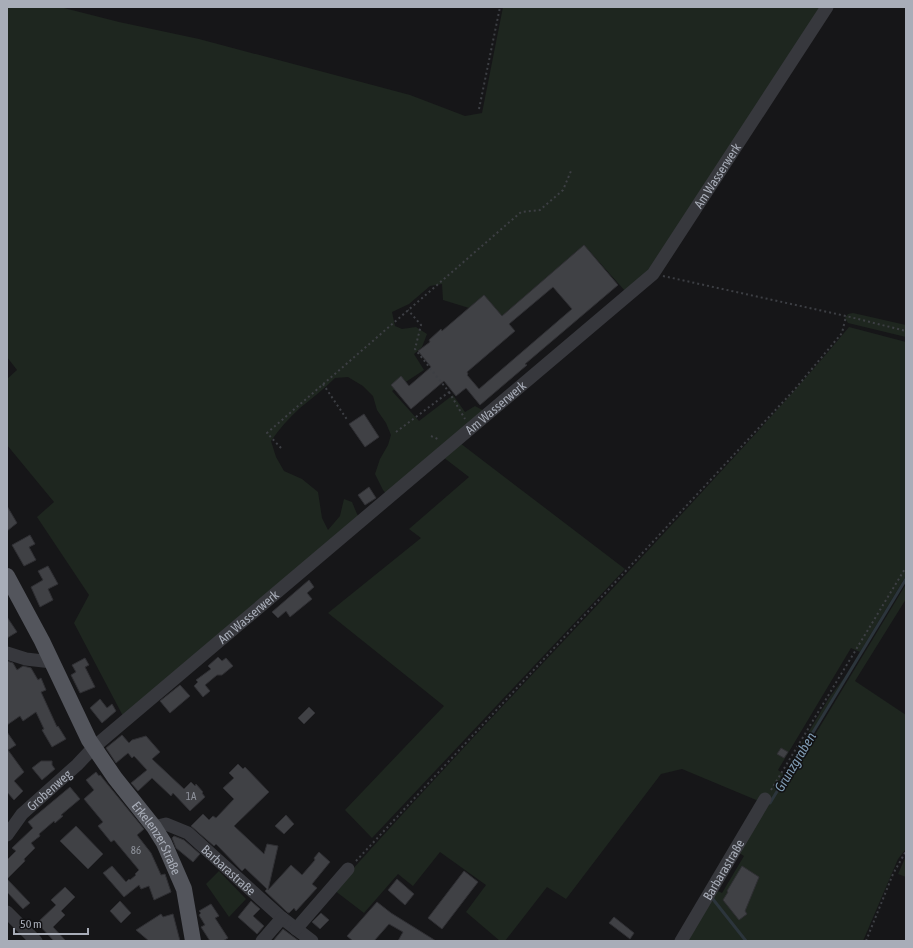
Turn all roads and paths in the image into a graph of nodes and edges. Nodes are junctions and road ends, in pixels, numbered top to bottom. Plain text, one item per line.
1 (500, 7) edge
2 (826, 7) edge
3 (479, 109) dead end
4 (571, 171) dead end
5 (653, 274) junction
6 (408, 310) junction
7 (846, 316) junction
8 (906, 331) edge
9 (323, 384) junction
10 (449, 392) junction
11 (348, 421) dead end
12 (471, 428) junction
13 (396, 432) dead end
14 (282, 448) dead end
15 (906, 567) edge
16 (7, 576) edge
17 (7, 653) edge
18 (52, 662) junction
19 (94, 747) junction
20 (765, 799) joint
21 (154, 827) junction
22 (7, 835) edge
23 (906, 851) edge
24 (348, 869) joint
25 (7, 912) edge
26 (282, 918) junction
27 (296, 930) junction
28 (36, 941) edge
29 (193, 941) edge
30 (262, 941) edge
31 (312, 941) edge
32 (681, 941) edge
33 (866, 941) edge

1 - 3 path
2 - 5 street, Am Wasserwerk
4 - 6 path
5 - 7 path
5 - 12 street, Am Wasserwerk
6 - 9 path
6 - 10 path
7 - 8 path
7 - 24 path
9 - 11 path
9 - 14 path
10 - 12 path
10 - 13 path
12 - 19 street, Am Wasserwerk
15 - 20 path
16 - 18 main road, Erkelenzer Straße
17 - 18 street
18 - 19 main road, Erkelenzer Straße
19 - 21 main road, Erkelenzer Straße
19 - 22 street, Grobenweg
20 - 32 street, Barbarastraße
21 - 26 street, Barbarastraße
21 - 29 main road, Erkelenzer Straße
23 - 33 path
24 - 27 street
25 - 28 street
26 - 27 street, Barbarastraße
26 - 30 street
27 - 31 street, Barbarastraße

